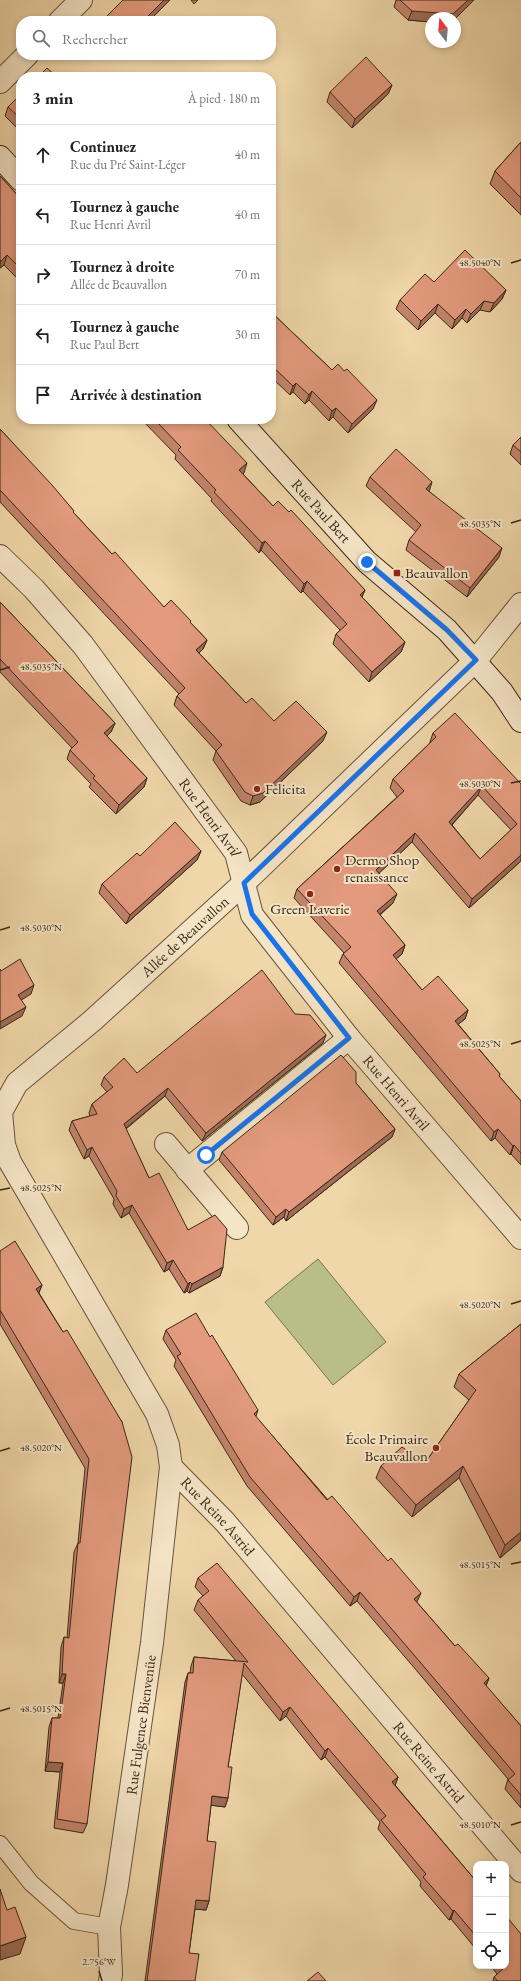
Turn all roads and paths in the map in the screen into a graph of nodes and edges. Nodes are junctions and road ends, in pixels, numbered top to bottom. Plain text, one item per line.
1 (81, 0) edge
2 (65, 16) edge
3 (22, 60) edge
4 (0, 82) edge
5 (0, 158) edge
6 (16, 175) edge
7 (243, 424) edge
8 (0, 556) edge
9 (521, 604) edge
10 (476, 660) junction
11 (521, 721) edge
12 (244, 883) junction
13 (349, 1038) junction
14 (0, 1112) edge
15 (166, 1144) dead end
16 (187, 1170) junction
17 (237, 1228) dead end
18 (521, 1238) edge
19 (171, 1467) junction
20 (0, 1844) edge
21 (521, 1871) edge
22 (109, 1927) junction
23 (110, 1981) edge

1 - 2 street
3 - 4 street
5 - 6 street
7 - 10 street, Rue Paul Bert
8 - 12 street, Rue Henri Avril
9 - 10 street, Allée de Beauvallon
10 - 11 street, Rue Paul Bert
10 - 12 street, Allée de Beauvallon
12 - 13 street, Rue Henri Avril
12 - 14 street, Allée de Beauvallon
13 - 16 street
13 - 18 street, Rue Henri Avril
14 - 19 street, Rue Reine Astrid
15 - 16 street
16 - 17 street
19 - 21 street, Rue Reine Astrid
19 - 22 street, Rue Fulgence Bienvenüe
20 - 22 lane
22 - 23 street, Rue Fulgence Bienvenüe

